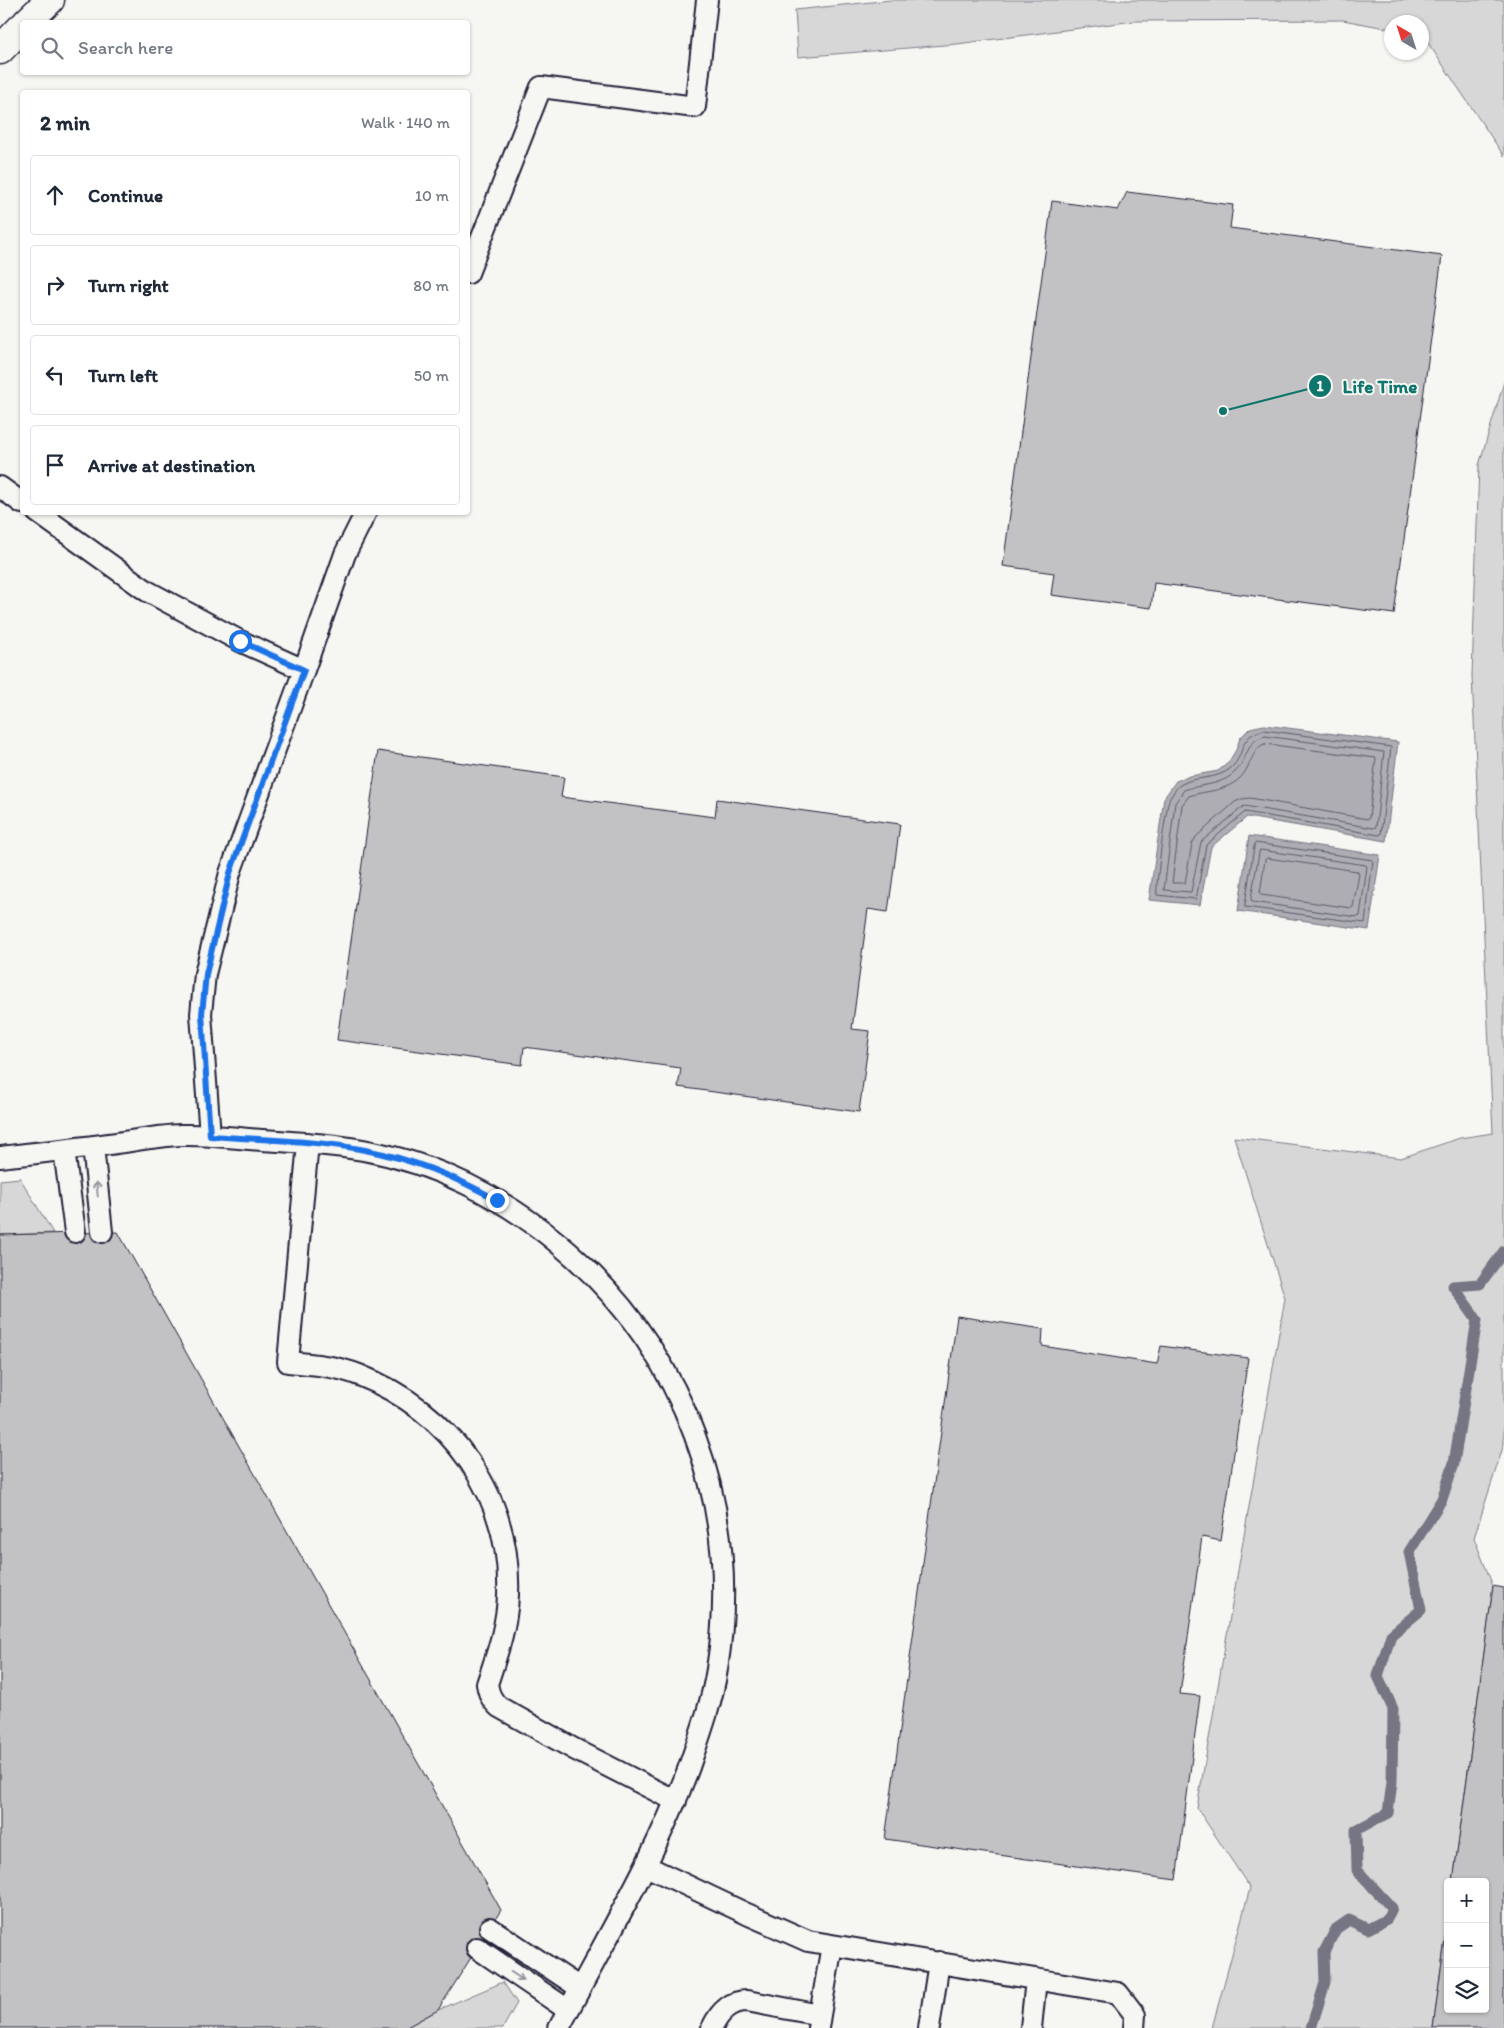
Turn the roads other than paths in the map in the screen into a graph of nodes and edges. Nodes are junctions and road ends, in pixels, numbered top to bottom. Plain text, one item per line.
1 (50, 0) edge
2 (707, 0) edge
3 (30, 20) edge
4 (20, 30) edge
5 (0, 50) edge
6 (470, 268) edge
7 (0, 486) edge
8 (20, 501) edge
9 (40, 515) edge
10 (364, 515) edge
11 (304, 670) junction
12 (210, 1136) junction
13 (308, 1143) junction
14 (93, 1146) junction
15 (64, 1150) junction
16 (0, 1157) edge
17 (75, 1232) dead end
18 (102, 1232) dead end
19 (676, 1801) junction
20 (646, 1866) junction
21 (490, 1928) dead end
22 (832, 1945) junction
23 (477, 1948) dead end
24 (939, 1962) junction
25 (1036, 1979) junction
26 (580, 1988) junction
27 (568, 2010) junction
28 (819, 2021) edge
29 (559, 2028) edge
30 (712, 2028) edge
31 (929, 2028) edge
32 (1030, 2028) edge
33 (1134, 2028) edge

1 - 3 street
2 - 6 lane
4 - 5 street
7 - 8 lane
9 - 11 lane
10 - 11 lane
11 - 12 lane
12 - 13 lane
12 - 14 lane
13 - 19 lane
13 - 19 lane
14 - 15 lane
18 -> 14 lane
15 - 16 lane
15 - 17 lane
19 - 20 lane
20 - 22 lane
20 - 26 lane
21 - 26 lane
22 - 24 lane
22 - 28 lane
23 -> 27 lane
24 - 25 lane
24 - 31 lane
25 - 32 lane
25 - 33 lane
26 - 27 lane
27 - 29 lane
28 - 30 lane

